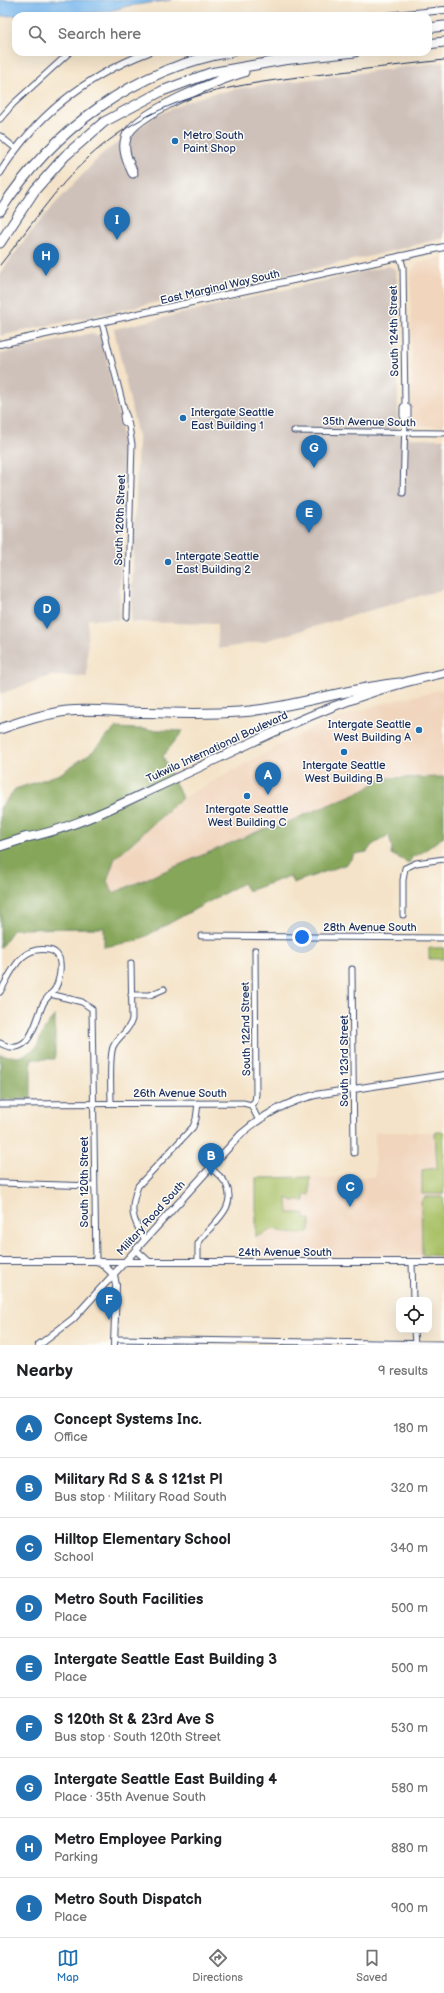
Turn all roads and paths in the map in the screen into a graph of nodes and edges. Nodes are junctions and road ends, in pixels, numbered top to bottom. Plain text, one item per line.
1 (444, 10) edge
2 (425, 12) edge
3 (444, 26) edge
4 (432, 28) edge
5 (444, 42) edge
6 (432, 44) edge
7 (66, 56) edge
8 (140, 56) edge
9 (217, 56) edge
10 (319, 56) edge
11 (283, 60) junction
12 (0, 119) edge
13 (0, 136) edge
14 (15, 148) junction
15 (0, 173) edge
16 (133, 173) dead end
17 (0, 211) edge
18 (0, 243) edge
19 (444, 247) edge
20 (400, 256) junction
21 (102, 323) junction
22 (0, 344) edge
23 (294, 431) dead end
24 (405, 432) junction
25 (444, 433) edge
26 (403, 493) dead end
27 (127, 617) dead end
28 (444, 673) edge
29 (400, 684) junction
30 (0, 729) edge
31 (28, 837) junction
32 (0, 841) edge
33 (0, 846) edge
34 (444, 860) edge
35 (403, 915) dead end
36 (201, 936) dead end
37 (444, 938) edge
38 (255, 950) dead end
39 (131, 963) dead end
40 (352, 969) dead end
41 (164, 989) dead end
42 (0, 992) edge
43 (50, 994) junction
44 (131, 996) junction
45 (0, 1043) edge
46 (444, 1075) edge
47 (354, 1090) junction
48 (94, 1103) junction
49 (111, 1103) junction
50 (198, 1103) junction
51 (0, 1104) edge
52 (251, 1105) junction
53 (258, 1119) junction
54 (354, 1152) dead end
55 (211, 1168) junction
56 (0, 1183) edge
57 (94, 1186) junction
58 (145, 1240) junction
59 (136, 1250) junction
60 (0, 1261) edge
61 (98, 1261) junction
62 (125, 1262) junction
63 (151, 1262) junction
64 (198, 1262) junction
65 (412, 1262) junction
66 (444, 1262) edge
67 (114, 1275) junction
68 (100, 1290) junction
69 (413, 1297) edge
70 (115, 1299) junction
71 (414, 1333) edge
72 (114, 1342) edge
73 (415, 1344) edge
74 (444, 1344) edge
75 (39, 1345) edge

1 - 2 street
3 - 4 highway
5 - 6 highway
7 - 12 street
8 - 14 street
9 - 17 highway
10 - 11 highway
11 - 16 highway
11 - 18 highway
13 - 14 street
14 - 15 street
19 - 20 street, East Marginal Way South
20 - 21 street, East Marginal Way South
20 - 24 street, South 124th Street
21 - 22 street, East Marginal Way South
21 - 27 street, South 120th Street
23 - 24 street, 35th Avenue South
24 - 25 street, 35th Avenue South
24 - 26 street, South 124th Street
28 - 29 main road, Tukwila International Boulevard
29 - 30 highway
29 - 31 main road, Tukwila International Boulevard
31 - 32 main road, Tukwila International Boulevard
31 - 33 highway
34 - 35 street
36 - 37 street, 28th Avenue South
38 - 52 street, South 122nd Street
39 - 44 street
40 - 47 street, South 123rd Street
41 - 44 street
42 - 43 street
43 - 45 street
43 - 48 street
44 - 49 street
46 - 47 street, Military Road South
47 - 53 street, Military Road South
47 - 54 street, South 123rd Street
48 - 49 street, 26th Avenue South
48 - 51 street, 26th Avenue South
48 - 57 street, South 120th Street
49 - 50 street, 26th Avenue South
50 - 52 street, 26th Avenue South
50 - 58 street
52 - 53 street
53 - 55 street, Military Road South
55 - 58 street, Military Road South
55 - 64 street
56 - 57 street
57 - 61 street, South 120th Street
58 - 59 street, Military Road South
59 - 62 street, Military Road South
59 - 63 street
60 - 61 street
61 - 62 street, 24th Avenue South
61 - 67 street
62 - 63 street, 24th Avenue South
62 - 67 street, Military Road South
63 - 64 street, 24th Avenue South
64 - 65 street, 24th Avenue South
65 - 66 street, 24th Avenue South
65 - 69 street
67 - 68 street, Military Road South
67 - 70 street
68 - 70 street
68 - 75 street, Military Road South
70 - 72 street
71 - 73 street
72 - 73 street
73 - 74 street

